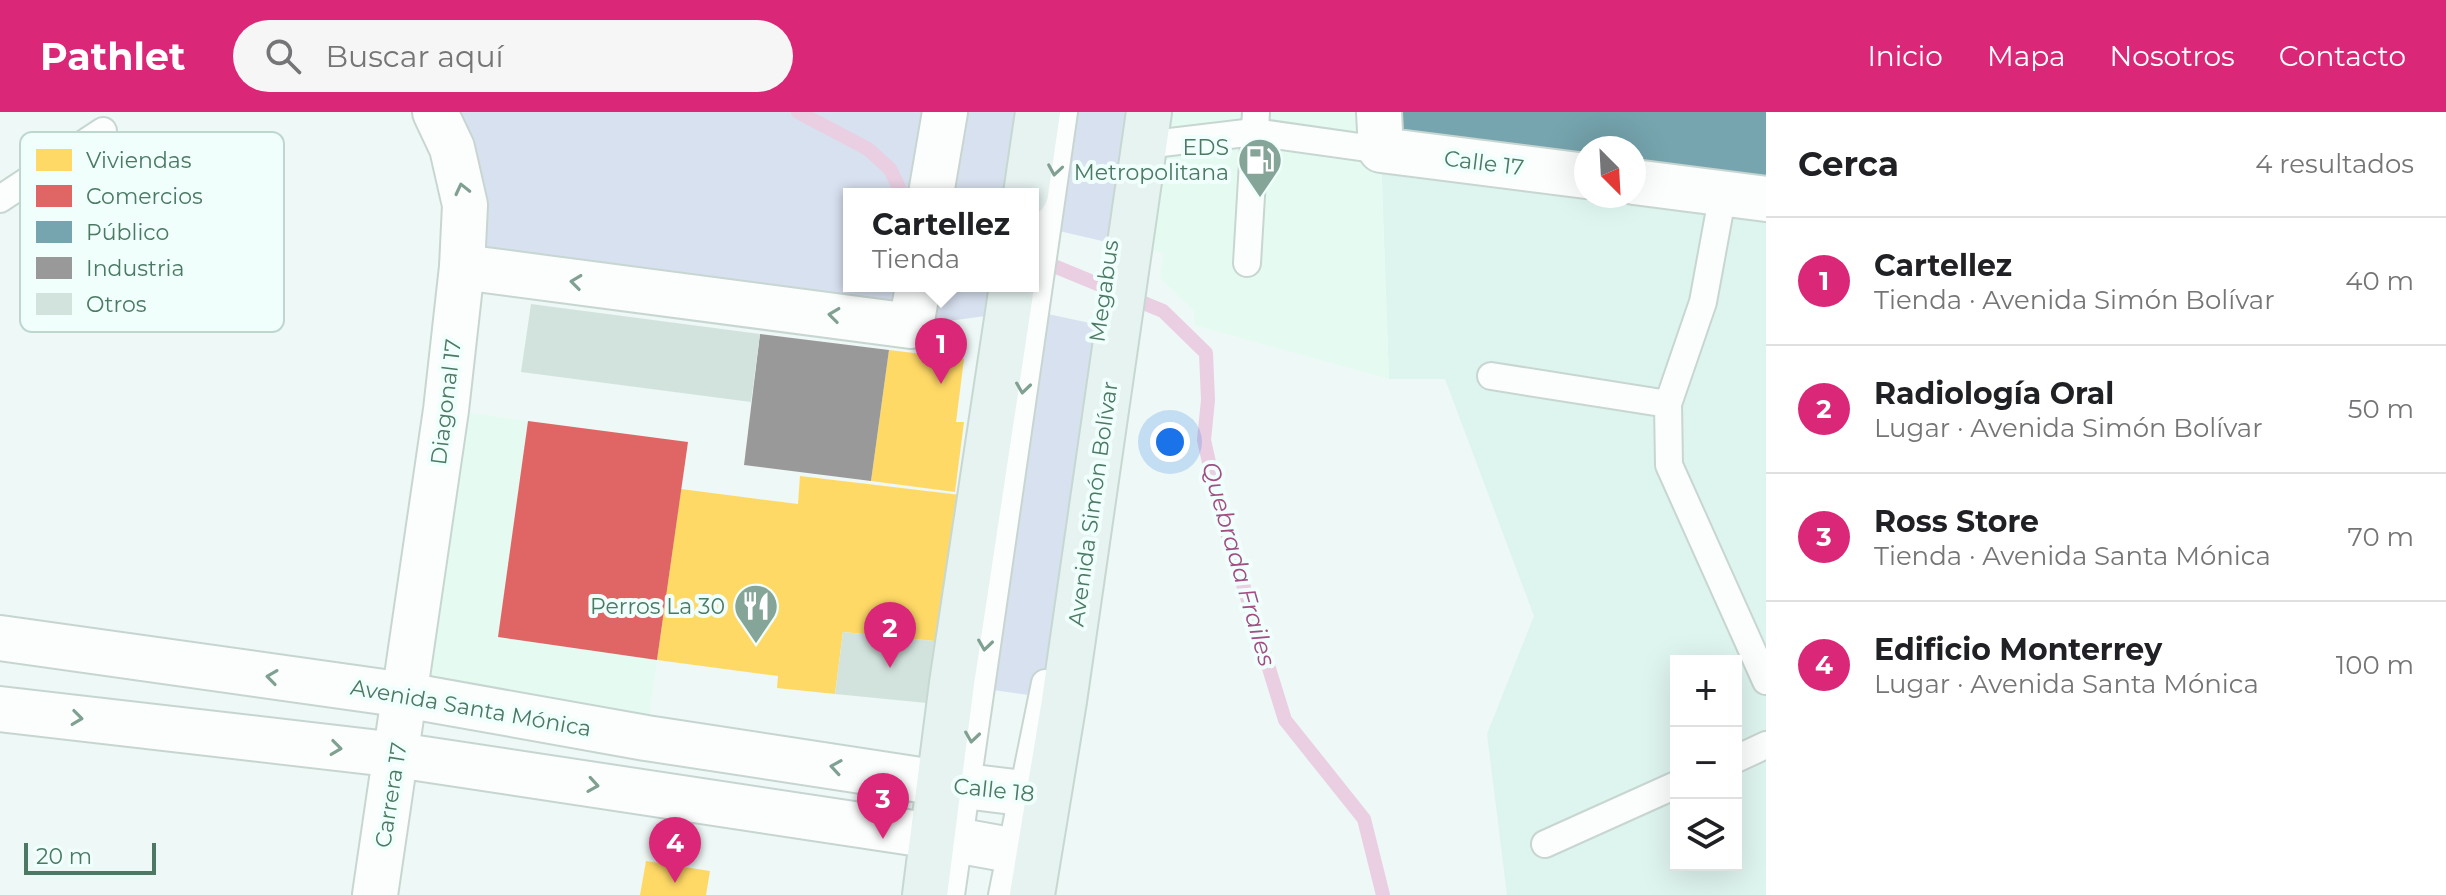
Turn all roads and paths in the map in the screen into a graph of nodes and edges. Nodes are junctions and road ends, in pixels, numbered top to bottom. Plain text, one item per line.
1 (435, 112) edge
2 (945, 112) edge
3 (1038, 112) edge
4 (1064, 112) edge
5 (1255, 122) edge
6 (1140, 123) edge
7 (1380, 131) edge
8 (1574, 173) edge
9 (1646, 183) edge
10 (20, 186) edge
11 (932, 188) edge
12 (1036, 188) edge
13 (1723, 193) junction
14 (0, 199) edge
15 (1766, 199) edge
16 (1039, 200) edge
17 (1247, 263) dead end
18 (462, 267) junction
19 (1019, 299) edge
20 (914, 306) edge
21 (1491, 376) dead end
22 (1668, 404) junction
23 (0, 638) edge
24 (1766, 681) edge
25 (405, 695) junction
26 (0, 709) edge
27 (1766, 745) edge
28 (397, 755) junction
29 (1742, 756) edge
30 (953, 785) junction
31 (1670, 788) edge
32 (1035, 794) junction
33 (946, 839) junction
34 (1545, 844) dead end
35 (1027, 867) edge
36 (375, 895) edge
37 (925, 895) edge
38 (951, 895) edge
39 (1002, 895) edge

18 -> 1 street, Diagonal 17
2 - 11 street
3 - 12 main road
4 -> 16 lane
5 - 6 lane
5 - 7 lane
5 - 17 lane
6 - 32 main road, Avenida Simón Bolívar
7 - 8 street, Calle 17
9 - 13 street
10 - 14 lane
13 - 15 street
13 - 22 lane
20 -> 18 street
18 - 25 street, Diagonal 17
19 -> 30 main road
21 - 22 lane
22 - 24 lane
25 -> 23 street, Avenida Santa Mónica
25 - 28 street, Carrera 17
30 -> 25 street, Avenida Santa Mónica
26 -> 28 street
27 - 29 lane
28 -> 33 street
28 - 36 street, Carrera 17
30 - 32 street, Calle 18
30 - 33 main road
31 - 34 lane
32 - 35 main road, Avenida Simón Bolívar
33 - 35 street
33 - 37 main road
33 - 38 lane
35 - 39 lane

